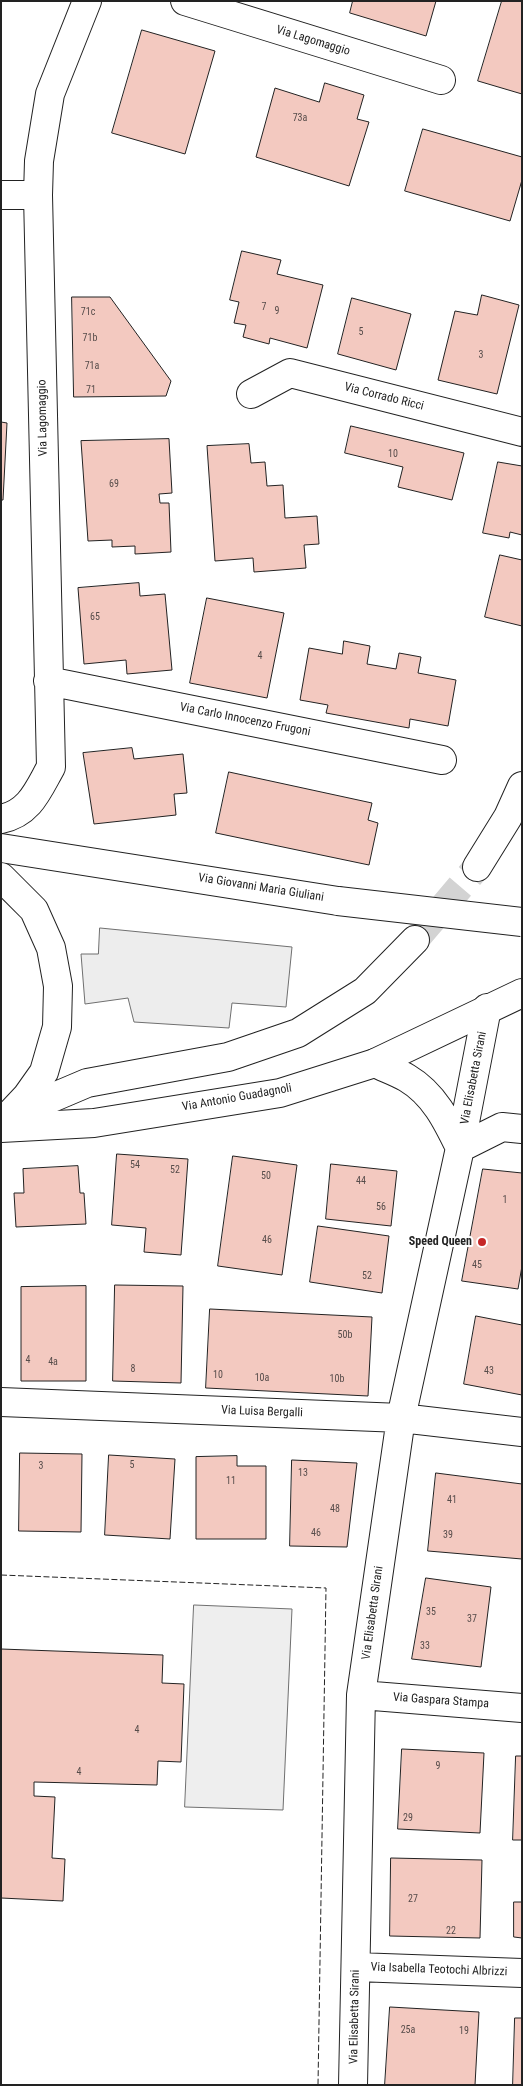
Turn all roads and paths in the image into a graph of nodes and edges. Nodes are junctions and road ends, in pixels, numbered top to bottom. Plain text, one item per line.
1 (86, 1) edge
2 (185, 1) edge
3 (441, 80) dead end
4 (1, 195) edge
5 (38, 195) junction
6 (251, 394) dead end
7 (522, 432) edge
8 (48, 681) junction
9 (442, 760) dead end
10 (522, 786) edge
11 (1, 818) edge
12 (1, 848) edge
13 (477, 867) tunnel mouth
14 (1, 877) edge
15 (522, 922) edge
16 (416, 940) tunnel mouth
17 (522, 993) edge
18 (488, 1008) junction
19 (375, 1063) junction
20 (3, 1121) edge
21 (522, 1129) edge
22 (460, 1148) junction
23 (1, 1402) edge
24 (401, 1418) junction
25 (522, 1432) edge
26 (361, 1695) junction
27 (522, 1708) edge
28 (356, 1967) junction
29 (522, 1973) edge
30 (353, 2085) edge

1 - 5 street, Via Lagomaggio
2 - 3 street, Via Lagomaggio
4 - 5 street
5 - 8 street, Via Lagomaggio
6 - 7 street, Via Corrado Ricci
8 - 9 street, Via Carlo Innocenzo Frugoni
8 - 11 street, Via Lagomaggio
10 - 13 street
12 - 15 street, Via Giovanni Maria Giuliani, bridge
14 - 20 street
16 - 20 street
17 - 18 street, Via Antonio Guadagnoli
18 - 19 street, Via Antonio Guadagnoli
18 - 22 street, Via Elisabetta Sirani
19 - 20 street, Via Antonio Guadagnoli
19 - 22 street, Via Elisabetta Sirani
21 - 22 street
22 - 24 street, Via Elisabetta Sirani
23 - 24 street, Via Luisa Bergalli
24 - 25 street, Via Luisa Bergalli
24 - 26 street, Via Elisabetta Sirani
26 - 27 street, Via Gaspara Stampa
26 - 28 street, Via Elisabetta Sirani
28 - 29 street, Via Isabella Teotochi Albrizzi
28 - 30 street, Via Elisabetta Sirani

